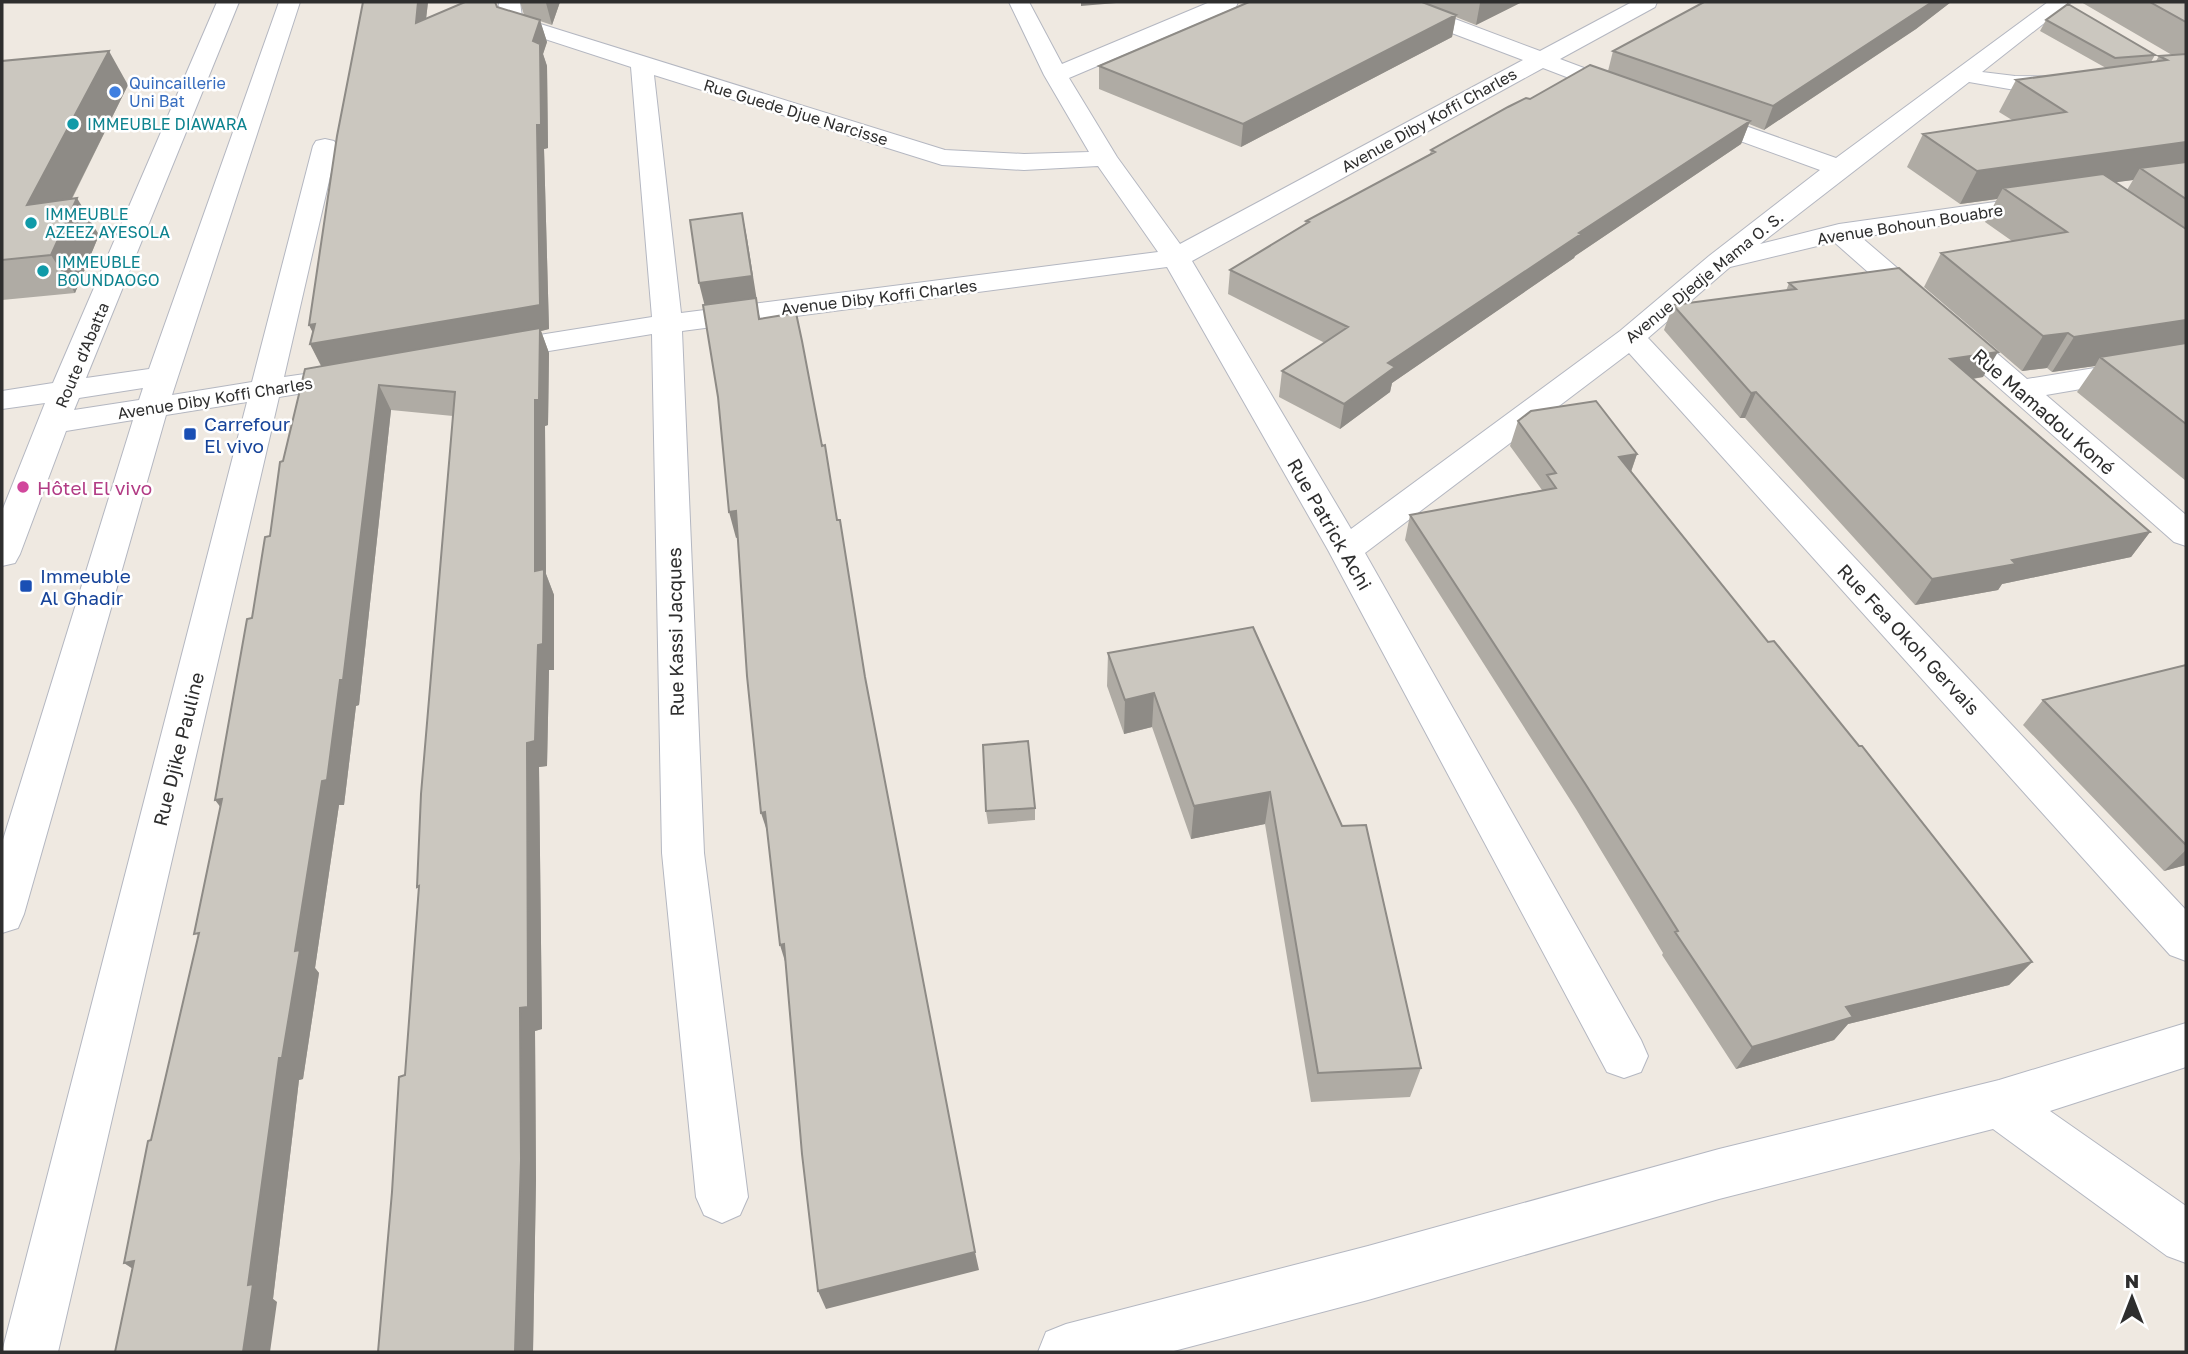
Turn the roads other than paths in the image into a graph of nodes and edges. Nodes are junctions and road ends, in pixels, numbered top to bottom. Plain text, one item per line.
1 (228, 2) edge
2 (289, 2) edge
3 (510, 2) edge
4 (1019, 2) edge
5 (1228, 2) edge
6 (1391, 2) edge
7 (1647, 2) edge
8 (2061, 2) edge
9 (2085, 16) edge
10 (1539, 61) junction
11 (642, 65) junction
12 (1965, 74) junction
13 (1056, 75) junction
14 (2089, 80) edge
15 (1643, 98) edge
16 (1669, 107) edge
17 (325, 146) dead end
18 (1105, 158) junction
19 (1839, 168) junction
20 (2063, 201) edge
21 (1839, 232) junction
22 (1176, 258) junction
23 (1719, 262) junction
24 (667, 324) junction
25 (1631, 337) junction
26 (471, 355) edge
27 (2186, 362) edge
28 (375, 372) edge
29 (162, 376) junction
30 (66, 390) junction
31 (2019, 390) junction
32 (266, 391) junction
33 (2, 400) edge
34 (151, 408) junction
35 (54, 423) junction
36 (2186, 534) edge
37 (1346, 550) junction
38 (2, 554) edge
39 (2, 914) edge
40 (2179, 922) edge
41 (2186, 1045) edge
42 (1624, 1056) dead end
43 (1999, 1104) junction
44 (722, 1197) dead end
45 (2186, 1237) edge
46 (30, 1352) edge
47 (1066, 1352) edge

1 - 30 street, Route d'Abatta
2 - 29 street
3 - 11 street, Rue Guede Djue Narcisse
4 - 13 street, Rue Patrick Achi
5 - 13 street
6 - 10 street
7 - 10 street, Avenue Diby Koffi Charles
8 - 9 street
8 - 12 street, Avenue Djedje Mama O. S.
10 - 15 street
10 - 22 street, Avenue Diby Koffi Charles
11 - 18 street, Rue Guede Djue Narcisse
11 - 24 street, Rue Kassi Jacques
12 - 14 street
12 - 19 street, Avenue Djedje Mama O. S.
13 - 18 street, Rue Patrick Achi
16 - 19 street
17 - 32 street, Rue Djike Pauline
18 - 22 street, Rue Patrick Achi
19 - 23 street, Avenue Djedje Mama O. S.
20 - 21 street, Avenue Bohoun Bouabre
21 - 23 street, Avenue Bohoun Bouabre
21 - 31 street, Rue Mamadou Koné
22 - 24 street, Avenue Diby Koffi Charles
22 - 37 street, Rue Patrick Achi
23 - 25 street, Avenue Djedje Mama O. S.
24 - 26 street, Avenue Diby Koffi Charles
24 - 44 street, Rue Kassi Jacques
25 - 37 street, Avenue Djedje Mama O. S.
25 - 40 street, Rue Fea Okoh Gervais
27 - 31 street
28 - 32 street, Avenue Diby Koffi Charles
29 - 30 street
29 - 34 street
30 - 33 street
30 - 35 street, Route d'Abatta
31 - 36 street, Rue Mamadou Koné
32 - 34 street, Avenue Diby Koffi Charles
32 - 46 street, Rue Djike Pauline
34 - 35 street, Avenue Diby Koffi Charles
34 - 39 street
35 - 38 street, Route d'Abatta
37 - 42 street, Rue Patrick Achi
41 - 43 street
43 - 45 street
43 - 47 street

